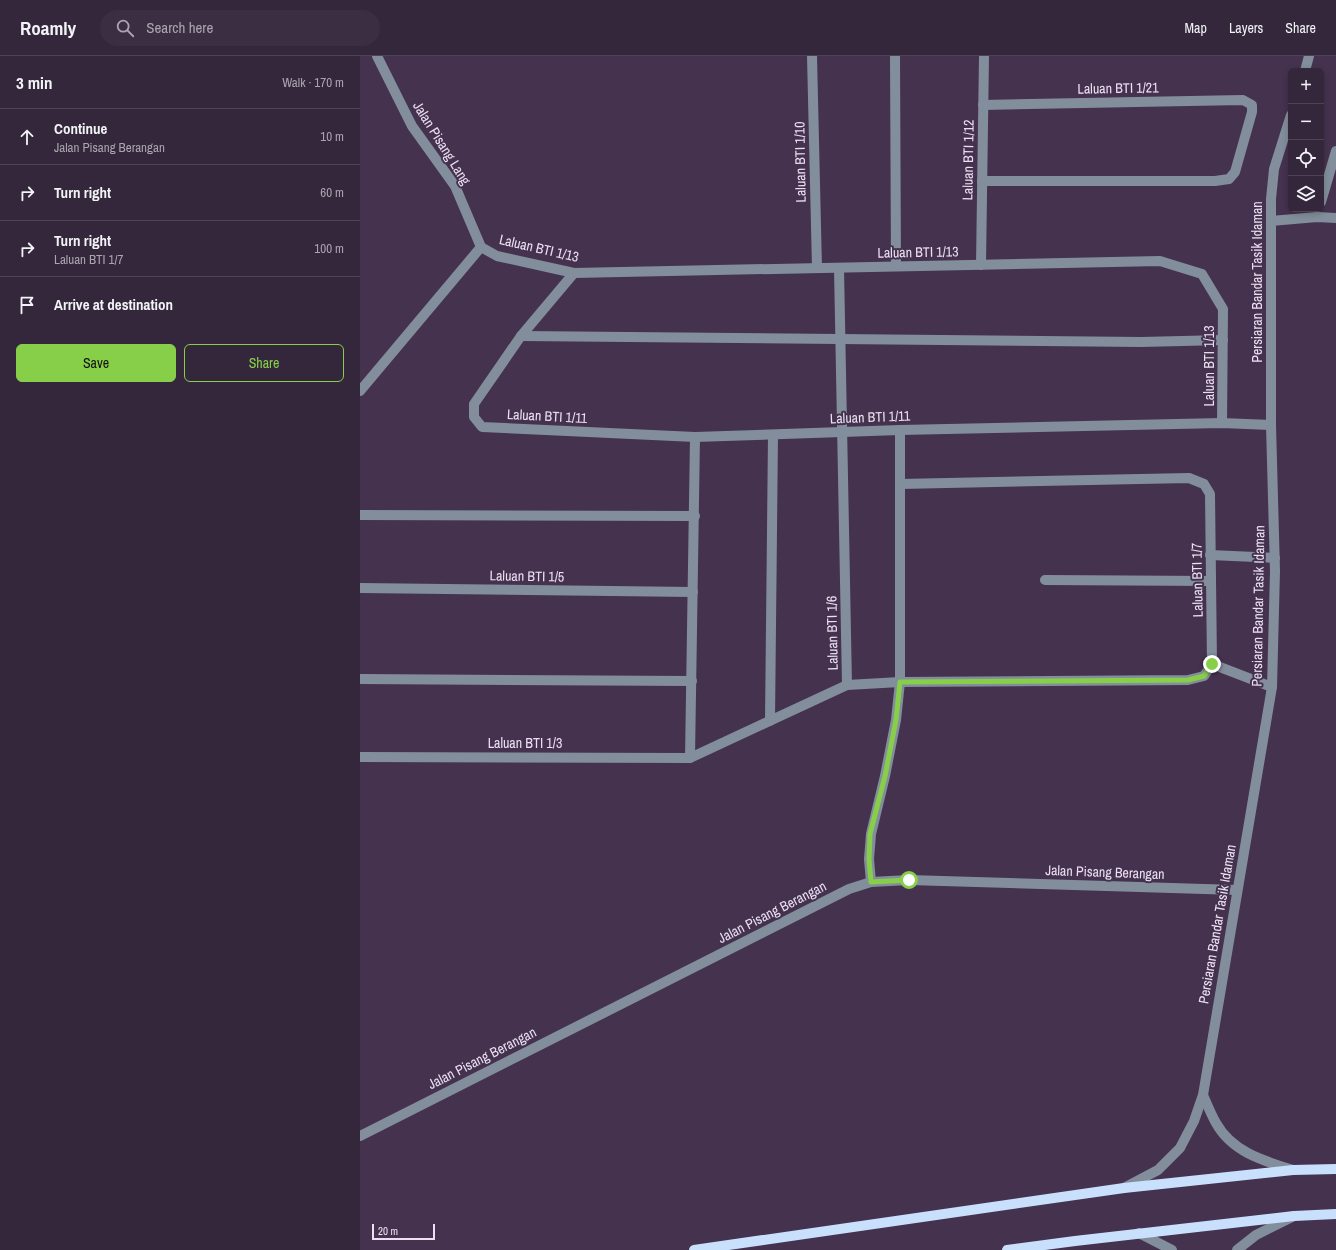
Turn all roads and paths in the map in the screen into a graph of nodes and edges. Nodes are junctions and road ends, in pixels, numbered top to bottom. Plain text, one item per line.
1 (377, 56) edge
2 (812, 56) edge
3 (894, 56) edge
4 (984, 56) edge
5 (1309, 56) edge
6 (1306, 68) edge
7 (983, 105) junction
8 (1288, 125) edge
9 (1336, 151) edge
10 (982, 181) junction
11 (1324, 192) edge
12 (1318, 213) edge
13 (1336, 218) edge
14 (1271, 221) junction
15 (481, 247) junction
16 (981, 265) junction
17 (896, 266) junction
18 (816, 268) junction
19 (839, 268) junction
20 (574, 273) junction
21 (521, 336) junction
22 (841, 339) junction
23 (1223, 340) junction
24 (360, 391) edge
25 (1222, 423) junction
26 (1271, 425) junction
27 (900, 430) junction
28 (842, 432) junction
29 (773, 435) junction
30 (695, 437) junction
31 (900, 484) junction
32 (360, 515) edge
33 (695, 516) junction
34 (1210, 555) junction
35 (1275, 558) junction
36 (1045, 580) dead end
37 (1211, 581) junction
38 (360, 588) edge
39 (693, 592) junction
40 (1212, 664) junction
41 (360, 679) edge
42 (692, 681) junction
43 (900, 682) junction
44 (847, 685) junction
45 (1272, 687) junction
46 (770, 721) junction
47 (360, 757) edge
48 (690, 758) junction
49 (871, 882) junction
50 (1237, 890) junction
51 (1203, 1095) junction
52 (360, 1136) edge
53 (1336, 1169) edge
54 (1293, 1170) junction
55 (1124, 1188) junction
56 (1336, 1214) edge
57 (1294, 1216) junction
58 (1139, 1233) junction
59 (694, 1250) edge
60 (1006, 1250) edge
61 (1172, 1250) edge
62 (1237, 1250) edge

1 - 15 street, Jalan Pisang Lang
2 - 18 street, Laluan BTI 1/10
3 - 17 street
4 - 7 street, Laluan BTI 1/12
5 - 6 street
7 - 10 street, Laluan BTI 1/12
7 - 10 street, Laluan BTI 1/21
8 - 14 street, Persiaran Bandar Tasik Idaman
9 - 11 street
10 - 16 street, Laluan BTI 1/12
12 - 13 street
12 - 14 street
14 - 26 street, Persiaran Bandar Tasik Idaman
15 - 20 street, Laluan BTI 1/13
15 - 24 street
16 - 17 street, Laluan BTI 1/13
16 - 23 street, Laluan BTI 1/13
17 - 19 street, Laluan BTI 1/13
18 - 19 street, Laluan BTI 1/13
18 - 20 street, Laluan BTI 1/13
19 - 22 street, Laluan BTI 1/6
20 - 21 street
21 - 22 street
21 - 30 street, Laluan BTI 1/11
22 - 23 street
22 - 28 street, Laluan BTI 1/6
23 - 25 street, Laluan BTI 1/13
25 - 26 street, Laluan BTI 1/11
25 - 27 street, Laluan BTI 1/11
26 - 35 street, Persiaran Bandar Tasik Idaman
27 - 28 street, Laluan BTI 1/11
27 - 31 street
28 - 29 street, Laluan BTI 1/11
28 - 44 street, Laluan BTI 1/6
29 - 30 street, Laluan BTI 1/11
29 - 46 street
30 - 33 street
31 - 34 street, Laluan BTI 1/7
31 - 43 street
32 - 33 street
33 - 39 street
34 - 35 street
34 - 37 street, Laluan BTI 1/7
35 - 45 street, Persiaran Bandar Tasik Idaman
36 - 37 street
37 - 40 street, Laluan BTI 1/7
38 - 39 street, Laluan BTI 1/5
39 - 42 street
40 - 43 street
40 - 45 street
41 - 42 street
42 - 48 street
43 - 44 street
43 - 49 street
44 - 46 street, Laluan BTI 1/6
45 - 50 street, Persiaran Bandar Tasik Idaman
46 - 48 street, Laluan BTI 1/6
47 - 48 street, Laluan BTI 1/3
49 - 50 street, Jalan Pisang Berangan
49 - 52 street, Jalan Pisang Berangan
50 - 51 street, Persiaran Bandar Tasik Idaman
51 - 54 street
51 - 55 street, Persiaran Bandar Tasik Idaman
53 - 54 main road
54 - 55 main road
55 - 59 main road
56 - 57 main road
57 - 58 main road
57 - 62 street
58 - 60 main road
58 - 61 street

